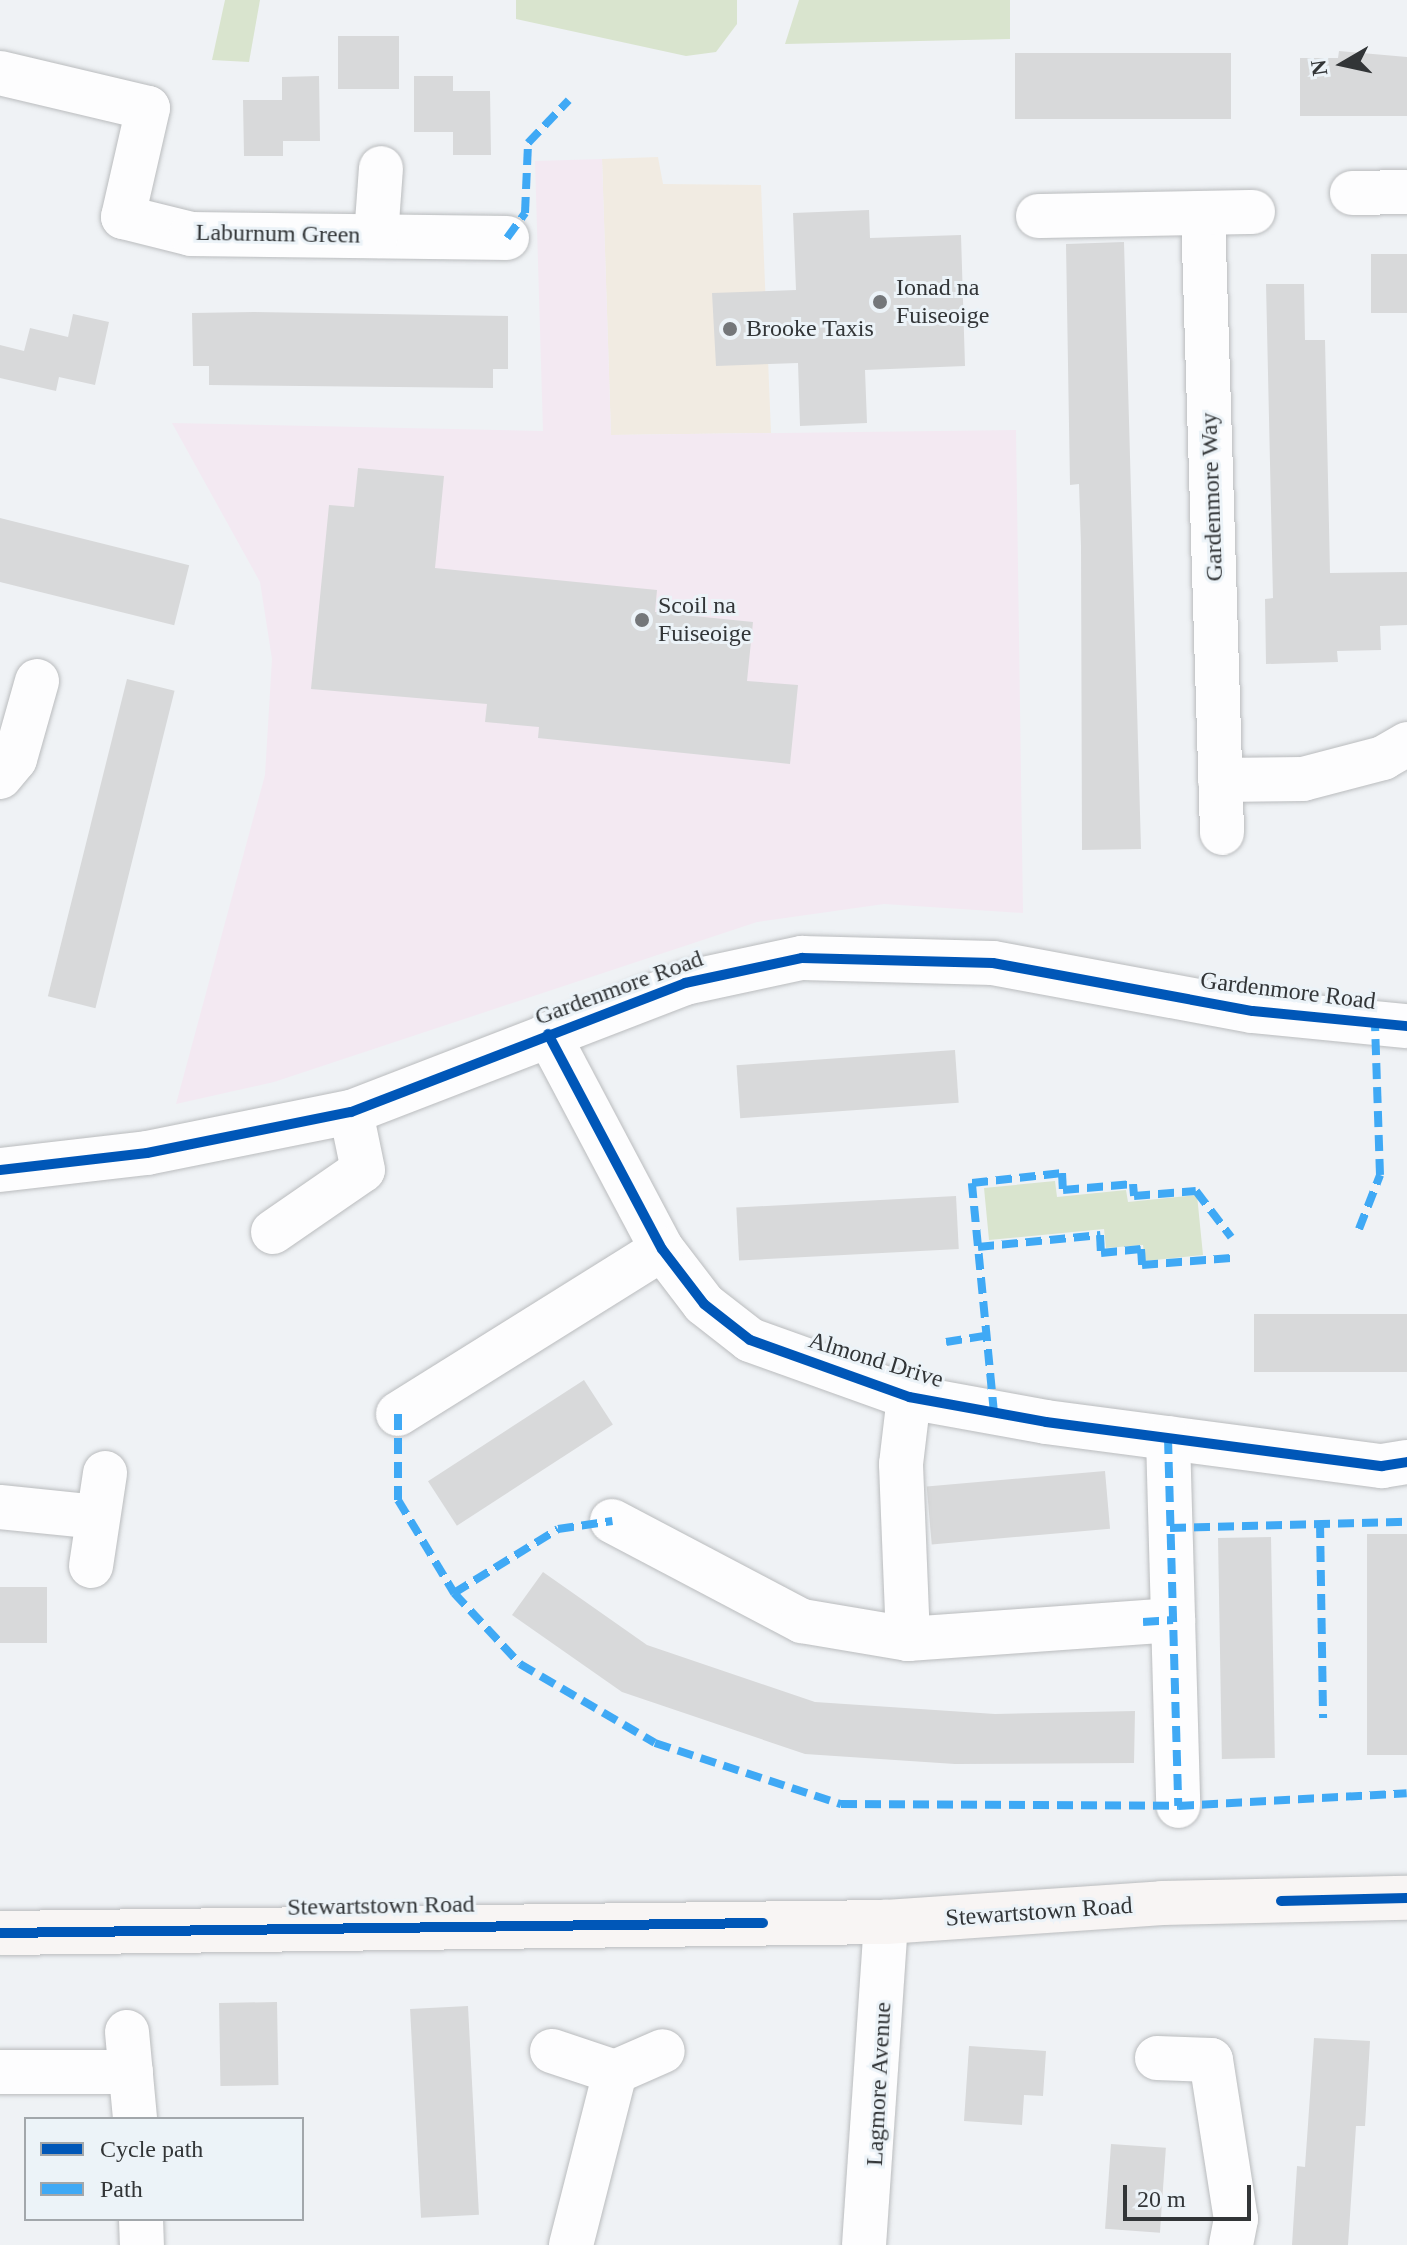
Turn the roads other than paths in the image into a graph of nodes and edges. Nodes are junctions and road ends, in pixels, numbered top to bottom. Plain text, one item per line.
1 (0, 73) edge
2 (381, 168) dead end
3 (1407, 192) edge
4 (1352, 193) dead end
5 (1253, 212) dead end
6 (1203, 213) junction
7 (1038, 216) dead end
8 (376, 236) junction
9 (507, 238) dead end
10 (37, 681) dead end
11 (1407, 744) edge
12 (0, 777) edge
13 (1220, 780) junction
14 (1222, 833) dead end
15 (1407, 1026) edge
16 (548, 1034) junction
17 (351, 1112) junction
18 (0, 1170) edge
19 (273, 1232) dead end
20 (662, 1249) junction
21 (909, 1397) junction
22 (398, 1414) dead end
23 (1168, 1438) junction
24 (1407, 1462) edge
25 (105, 1473) dead end
26 (0, 1507) edge
27 (96, 1517) junction
28 (612, 1521) dead end
29 (91, 1566) dead end
30 (1158, 1621) junction
31 (908, 1639) junction
32 (1178, 1806) dead end
33 (1407, 1898) edge
34 (886, 1922) junction
35 (0, 1933) edge
36 (552, 2051) dead end
37 (663, 2051) dead end
38 (1157, 2058) dead end
39 (0, 2072) edge
40 (615, 2072) junction
41 (135, 2117) edge
42 (141, 2221) edge
43 (142, 2245) edge
44 (571, 2245) edge
45 (864, 2245) edge
46 (1231, 2245) edge

1 - 8 street, Laburnum Green
2 - 8 street
3 - 4 street
5 - 6 street
6 - 7 street
6 - 13 street, Gardenmore Way
8 - 9 street, Laburnum Green
10 - 12 street
11 - 13 street
13 - 14 street, Gardenmore Way
15 - 16 street, Gardenmore Road
16 - 17 street, Gardenmore Road
16 - 20 street, Almond Drive
17 - 18 street, Gardenmore Road
17 - 19 street
20 - 21 street, Almond Drive
20 - 22 street
21 - 23 street, Almond Drive
21 - 31 street, Almond Drive
23 - 24 street, Almond Drive
23 - 30 street
25 - 27 street
26 - 27 street
27 - 29 street
28 - 31 street
30 - 31 street
30 - 32 street
33 - 34 main road, Stewartstown Road
34 - 35 main road, Stewartstown Road
34 - 45 street, Lagmore Avenue
36 - 40 street
37 - 40 street
38 - 46 street
39 - 41 street
40 - 44 street
42 - 43 street

